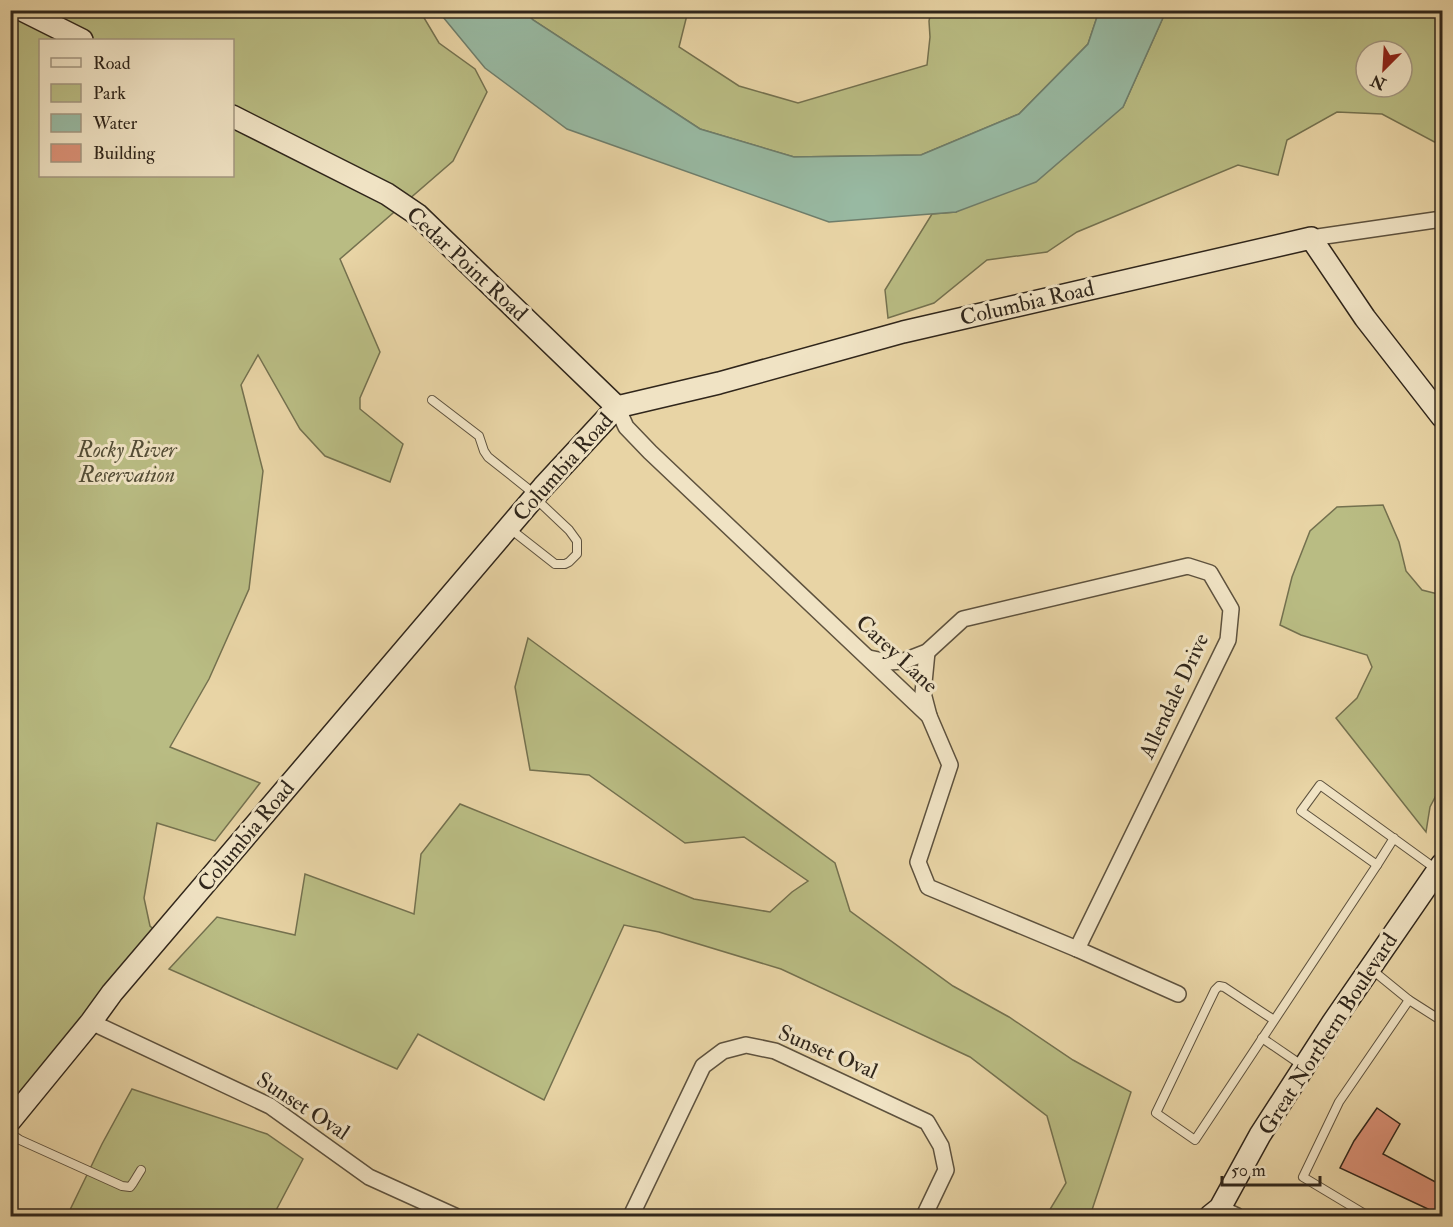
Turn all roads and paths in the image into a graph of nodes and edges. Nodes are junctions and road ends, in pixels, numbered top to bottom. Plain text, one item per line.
1 (22, 10) edge
2 (54, 17) edge
3 (81, 39) edge
4 (234, 117) edge
5 (1443, 219) edge
6 (1311, 238) junction
7 (432, 400) dead end
8 (617, 407) junction
9 (1443, 417) edge
10 (534, 497) junction
11 (508, 528) junction
12 (927, 652) junction
13 (867, 658) junction
14 (928, 716) junction
15 (1395, 838) junction
16 (1377, 865) junction
17 (1440, 867) edge
18 (1077, 949) junction
19 (1370, 968) junction
20 (1178, 994) dead end
21 (1408, 1000) junction
22 (1274, 1020) junction
23 (1443, 1021) edge
24 (91, 1022) junction
25 (1262, 1038) junction
26 (1304, 1066) junction
27 (10, 1121) edge
28 (10, 1133) edge
29 (141, 1170) dead end
30 (1222, 1214) edge
31 (455, 1216) edge
32 (631, 1216) edge
33 (924, 1216) edge
34 (1368, 1216) edge

1 - 2 street
2 - 3 street
4 - 8 street, Cedar Point Road
5 - 6 street, Columbia Road
6 - 8 street, Columbia Road
6 - 9 street
7 - 10 lane
8 - 10 street, Columbia Road
8 - 13 street, Carey Lane
10 - 11 street, Columbia Road
10 - 11 lane
11 - 24 street, Columbia Road
12 - 13 street, Allendale Drive
12 - 14 street
12 - 18 street, Allendale Drive
13 - 14 street, Carey Lane
14 - 18 street, Carey Lane
15 - 16 lane
15 - 16 lane
15 - 17 lane
16 - 22 lane
17 - 19 street, Great Northern Boulevard
18 - 20 street, Carey Lane
19 - 21 lane
19 - 26 street, Great Northern Boulevard
21 - 23 lane
21 - 34 lane
22 - 25 lane
22 - 25 lane
24 - 27 street, Columbia Road
24 - 31 street, Sunset Oval
25 - 26 lane
26 - 30 street, Great Northern Boulevard
28 - 29 lane
32 - 33 street, Sunset Oval

